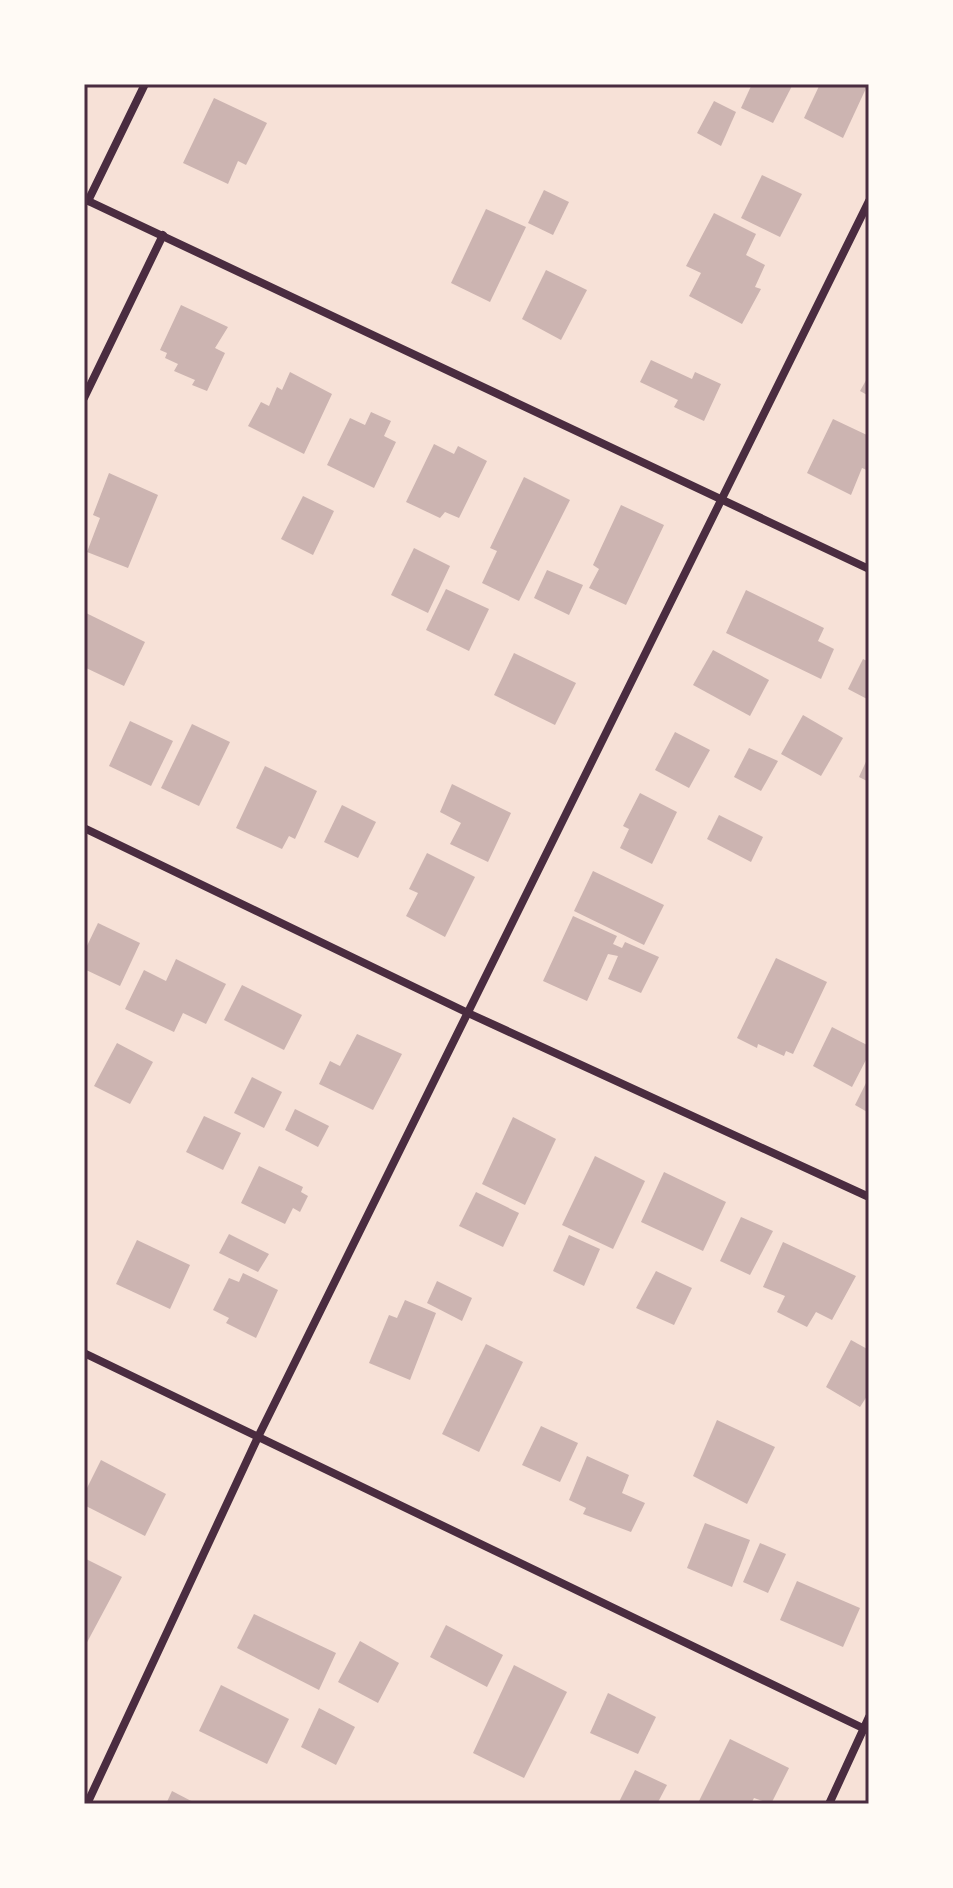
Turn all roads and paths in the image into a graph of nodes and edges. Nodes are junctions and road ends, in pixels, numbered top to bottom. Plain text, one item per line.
1 (145, 84) edge
2 (86, 200) edge
3 (869, 201) edge
4 (163, 235) junction
5 (84, 398) edge
6 (721, 501) junction
7 (869, 569) edge
8 (84, 828) edge
9 (468, 1013) junction
10 (869, 1197) edge
11 (84, 1353) edge
12 (258, 1437) junction
13 (869, 1717) edge
14 (866, 1730) edge
15 (87, 1804) edge
16 (829, 1804) edge

1 - 2 street
2 - 4 street
3 - 6 street
4 - 5 street
4 - 6 street
6 - 7 street
6 - 9 street
8 - 9 street
9 - 10 street
9 - 12 street
11 - 12 street
12 - 14 street
12 - 15 street
13 - 14 street
14 - 16 street

